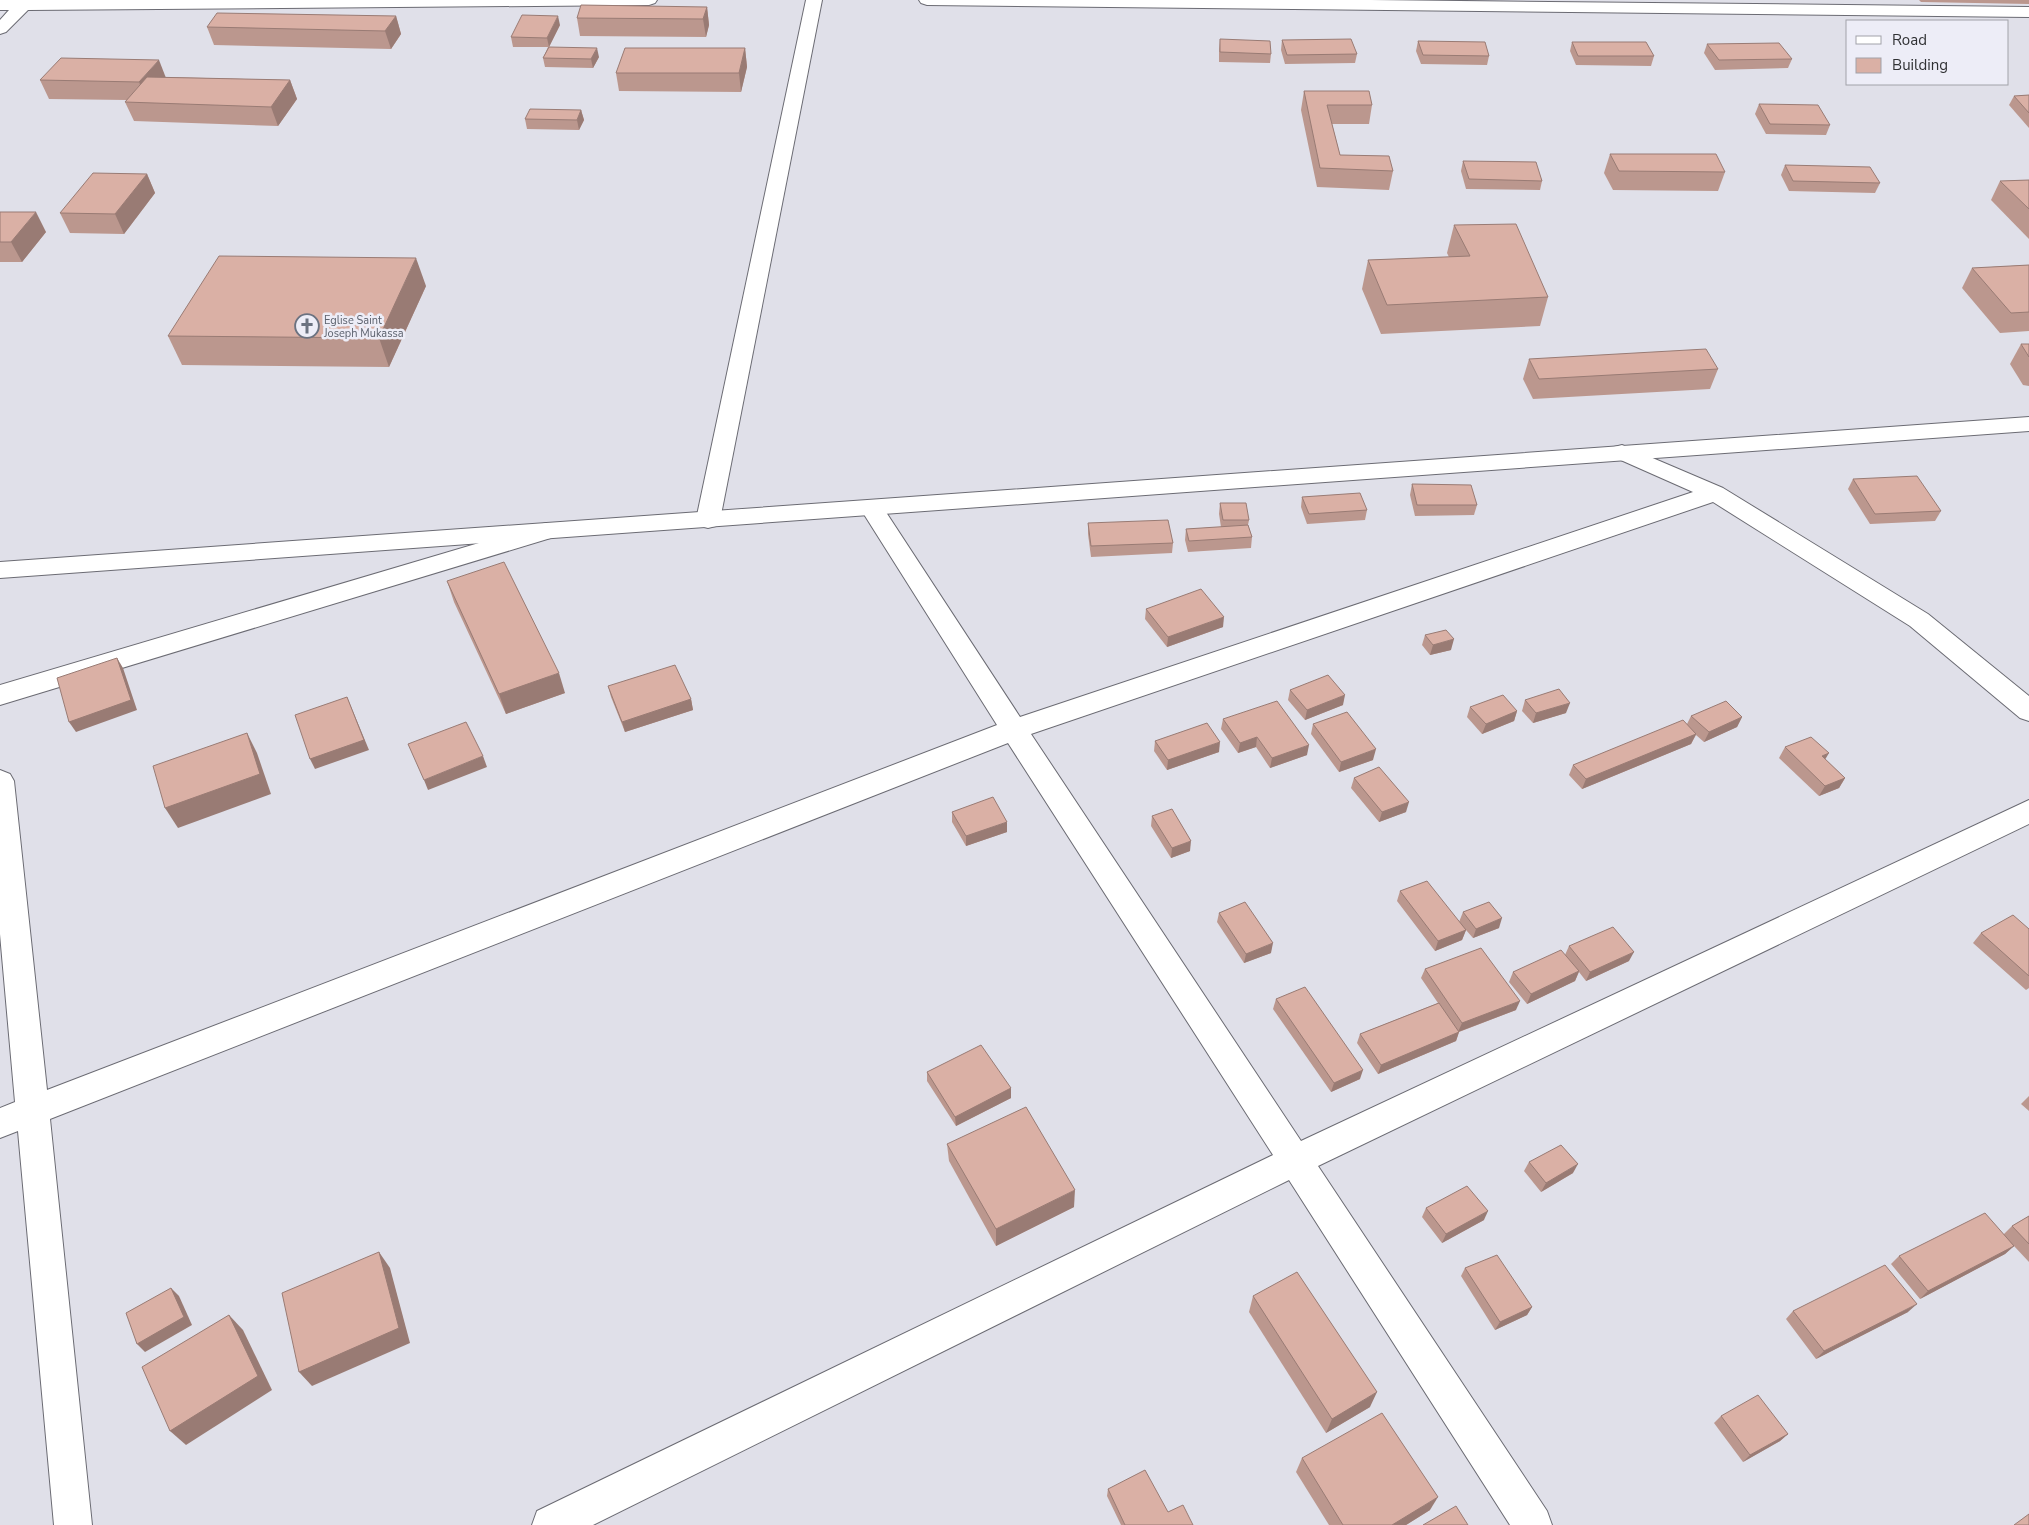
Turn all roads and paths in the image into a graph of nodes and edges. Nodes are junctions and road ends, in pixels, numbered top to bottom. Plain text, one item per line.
1 (649, 0) edge
2 (814, 0) edge
3 (927, 0) edge
4 (490, 1) edge
5 (26, 2) edge
6 (217, 2) edge
7 (0, 5) edge
8 (2029, 12) edge
9 (0, 29) edge
10 (2029, 424) edge
11 (1622, 452) junction
12 (1715, 493) junction
13 (872, 508) junction
14 (708, 520) junction
15 (546, 530) junction
16 (0, 570) edge
17 (0, 695) edge
18 (2029, 712) edge
19 (1013, 730) junction
20 (0, 781) edge
21 (2029, 811) edge
22 (34, 1110) junction
23 (0, 1123) edge
24 (1296, 1160) junction
25 (73, 1525) edge
26 (551, 1525) edge
27 (1533, 1525) edge

1 - 4 street
2 - 14 street
3 - 8 street
4 - 6 street
5 - 6 street
5 - 7 street
5 - 9 street
10 - 11 street
11 - 12 street
11 - 13 street
12 - 18 street
12 - 19 street
13 - 14 street
13 - 19 street
14 - 15 street
15 - 16 street
15 - 17 street
19 - 22 street
19 - 24 street
20 - 22 street
21 - 24 street
22 - 23 street
22 - 25 street
24 - 26 street
24 - 27 street

